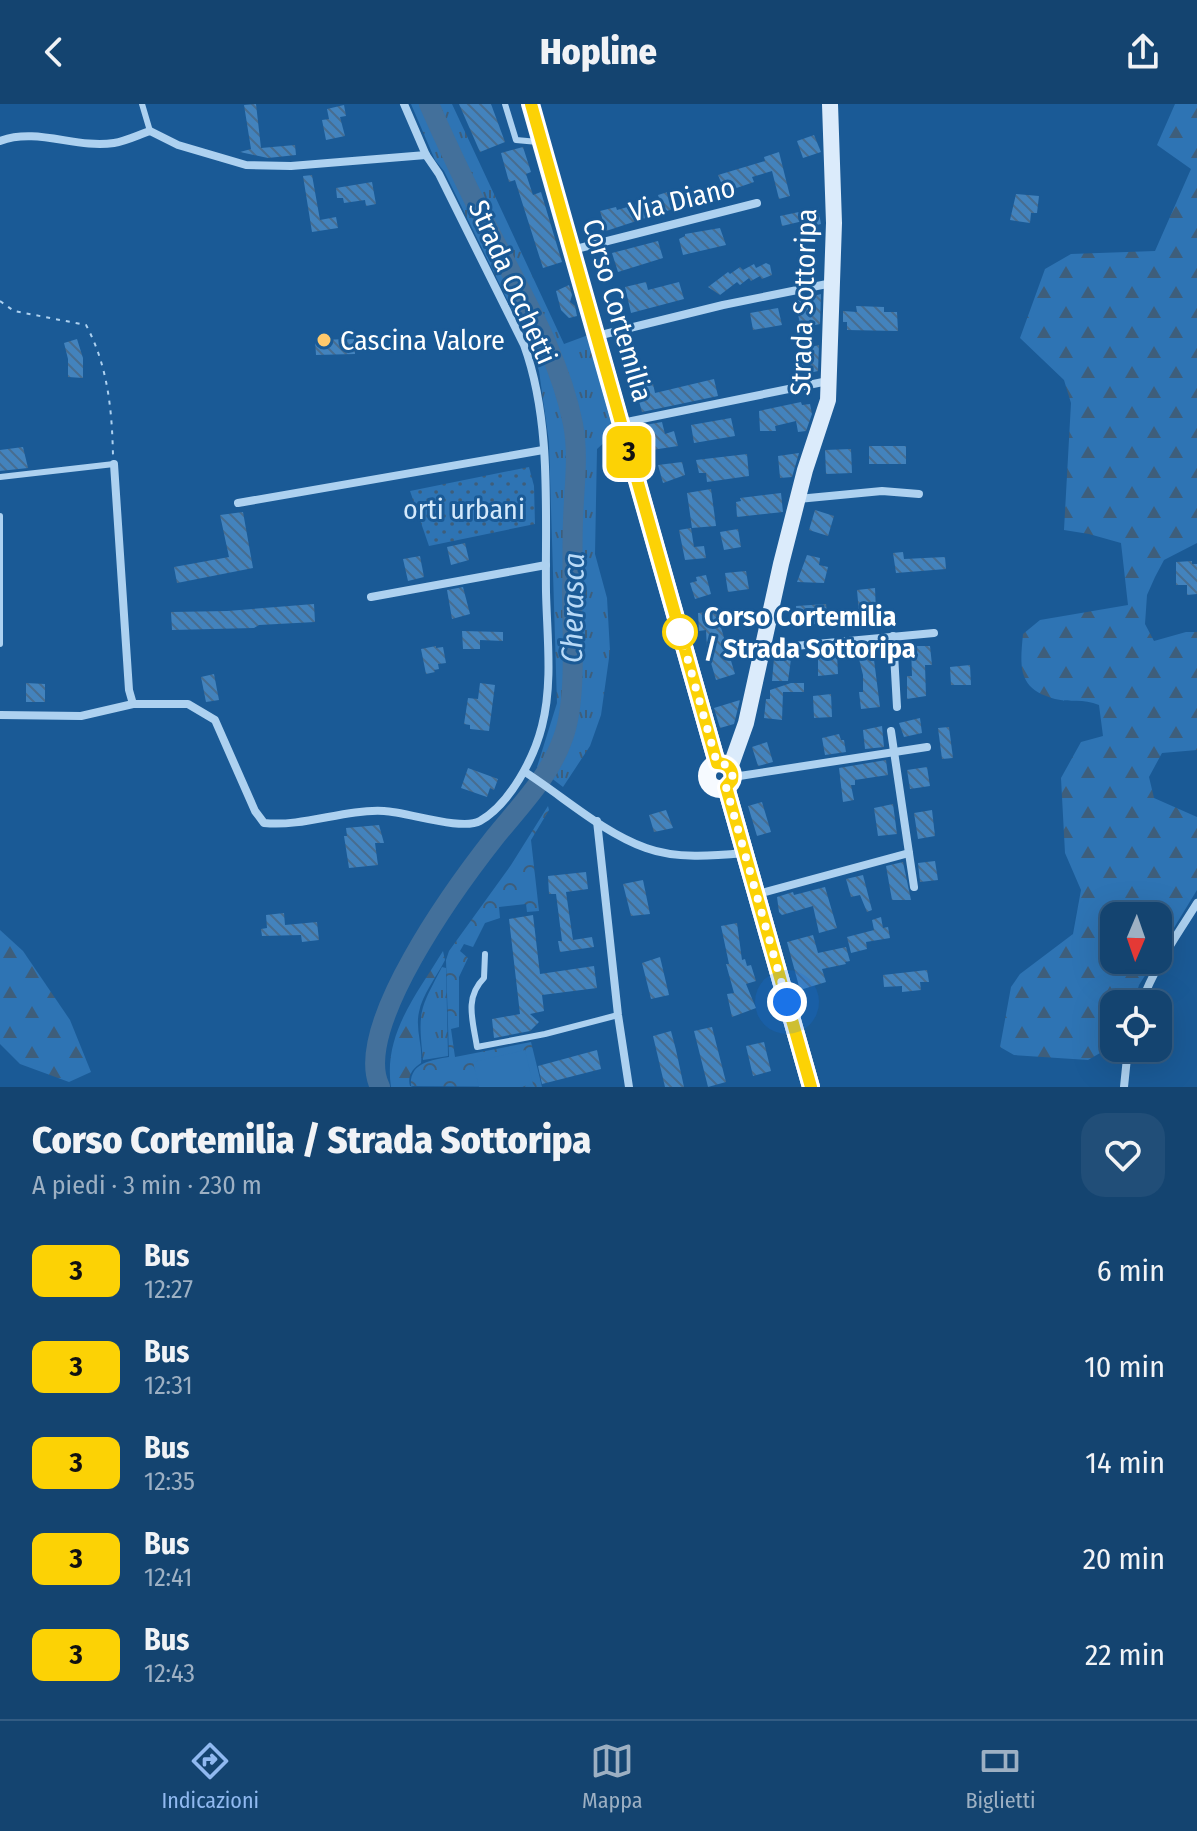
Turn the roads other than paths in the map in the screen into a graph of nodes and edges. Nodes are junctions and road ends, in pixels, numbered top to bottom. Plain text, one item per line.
1 (142, 104) edge
2 (404, 104) edge
3 (505, 104) edge
4 (530, 104) edge
5 (830, 104) edge
6 (150, 131) junction
7 (0, 141) edge
8 (541, 142) junction
9 (426, 155) junction
10 (757, 203) dead end
11 (571, 250) junction
12 (832, 283) junction
13 (597, 336) junction
14 (828, 381) junction
15 (622, 424) junction
16 (543, 450) junction
17 (114, 464) joint
18 (0, 477) edge
19 (919, 494) dead end
20 (798, 499) junction
21 (238, 503) dead end
22 (0, 516) edge
23 (546, 565) junction
24 (371, 597) dead end
25 (934, 633) dead end
26 (893, 636) junction
27 (0, 644) edge
28 (763, 649) junction
29 (133, 704) junction
30 (897, 707) dead end
31 (0, 715) edge
32 (891, 731) dead end
33 (927, 747) dead end
34 (893, 751) junction
35 (525, 772) junction
36 (726, 774) junction
37 (597, 821) junction
38 (745, 853) junction
39 (909, 853) junction
40 (914, 887) dead end
41 (757, 894) junction
42 (1197, 903) edge
43 (485, 954) dead end
44 (1146, 990) edge
45 (618, 1015) junction
46 (1127, 1062) edge
47 (806, 1086) edge
48 (629, 1087) edge
49 (1124, 1087) edge

1 - 6 lane
2 - 9 street, Strada Occhetti
3 - 8 lane
4 - 8 main road, Corso Cortemilia
5 - 12 street, Strada Sottoripa
6 - 7 street
6 - 9 street
8 - 11 main road, Corso Cortemilia
9 - 16 street, Strada Occhetti
10 - 11 street, Via Diano
11 - 13 main road, Corso Cortemilia
12 - 13 street
12 - 14 street, Strada Sottoripa
13 - 15 main road, Corso Cortemilia
14 - 15 street
14 - 20 street, Strada Sottoripa
15 - 36 main road, Corso Cortemilia
16 - 21 street
16 - 23 street, Strada Occhetti
17 - 18 lane
17 - 29 street
19 - 20 street
20 - 28 street, Strada Sottoripa
22 - 27 lane
23 - 24 street
23 - 35 street, Strada Occhetti
25 - 26 street
26 - 28 street
26 - 30 street
28 - 36 street, Strada Sottoripa
29 - 31 street, Strada Occhetti
29 - 35 street, Strada Occhetti
32 - 34 street
33 - 34 street
34 - 36 street
34 - 39 street
35 - 37 street
36 - 38 main road, Corso Cortemilia
37 - 38 street
37 - 45 street
38 - 41 main road, Corso Cortemilia
39 - 40 street
39 - 41 street
41 - 47 main road, Corso Cortemilia
42 - 44 street
43 - 45 lane
45 - 48 street
46 - 49 street

